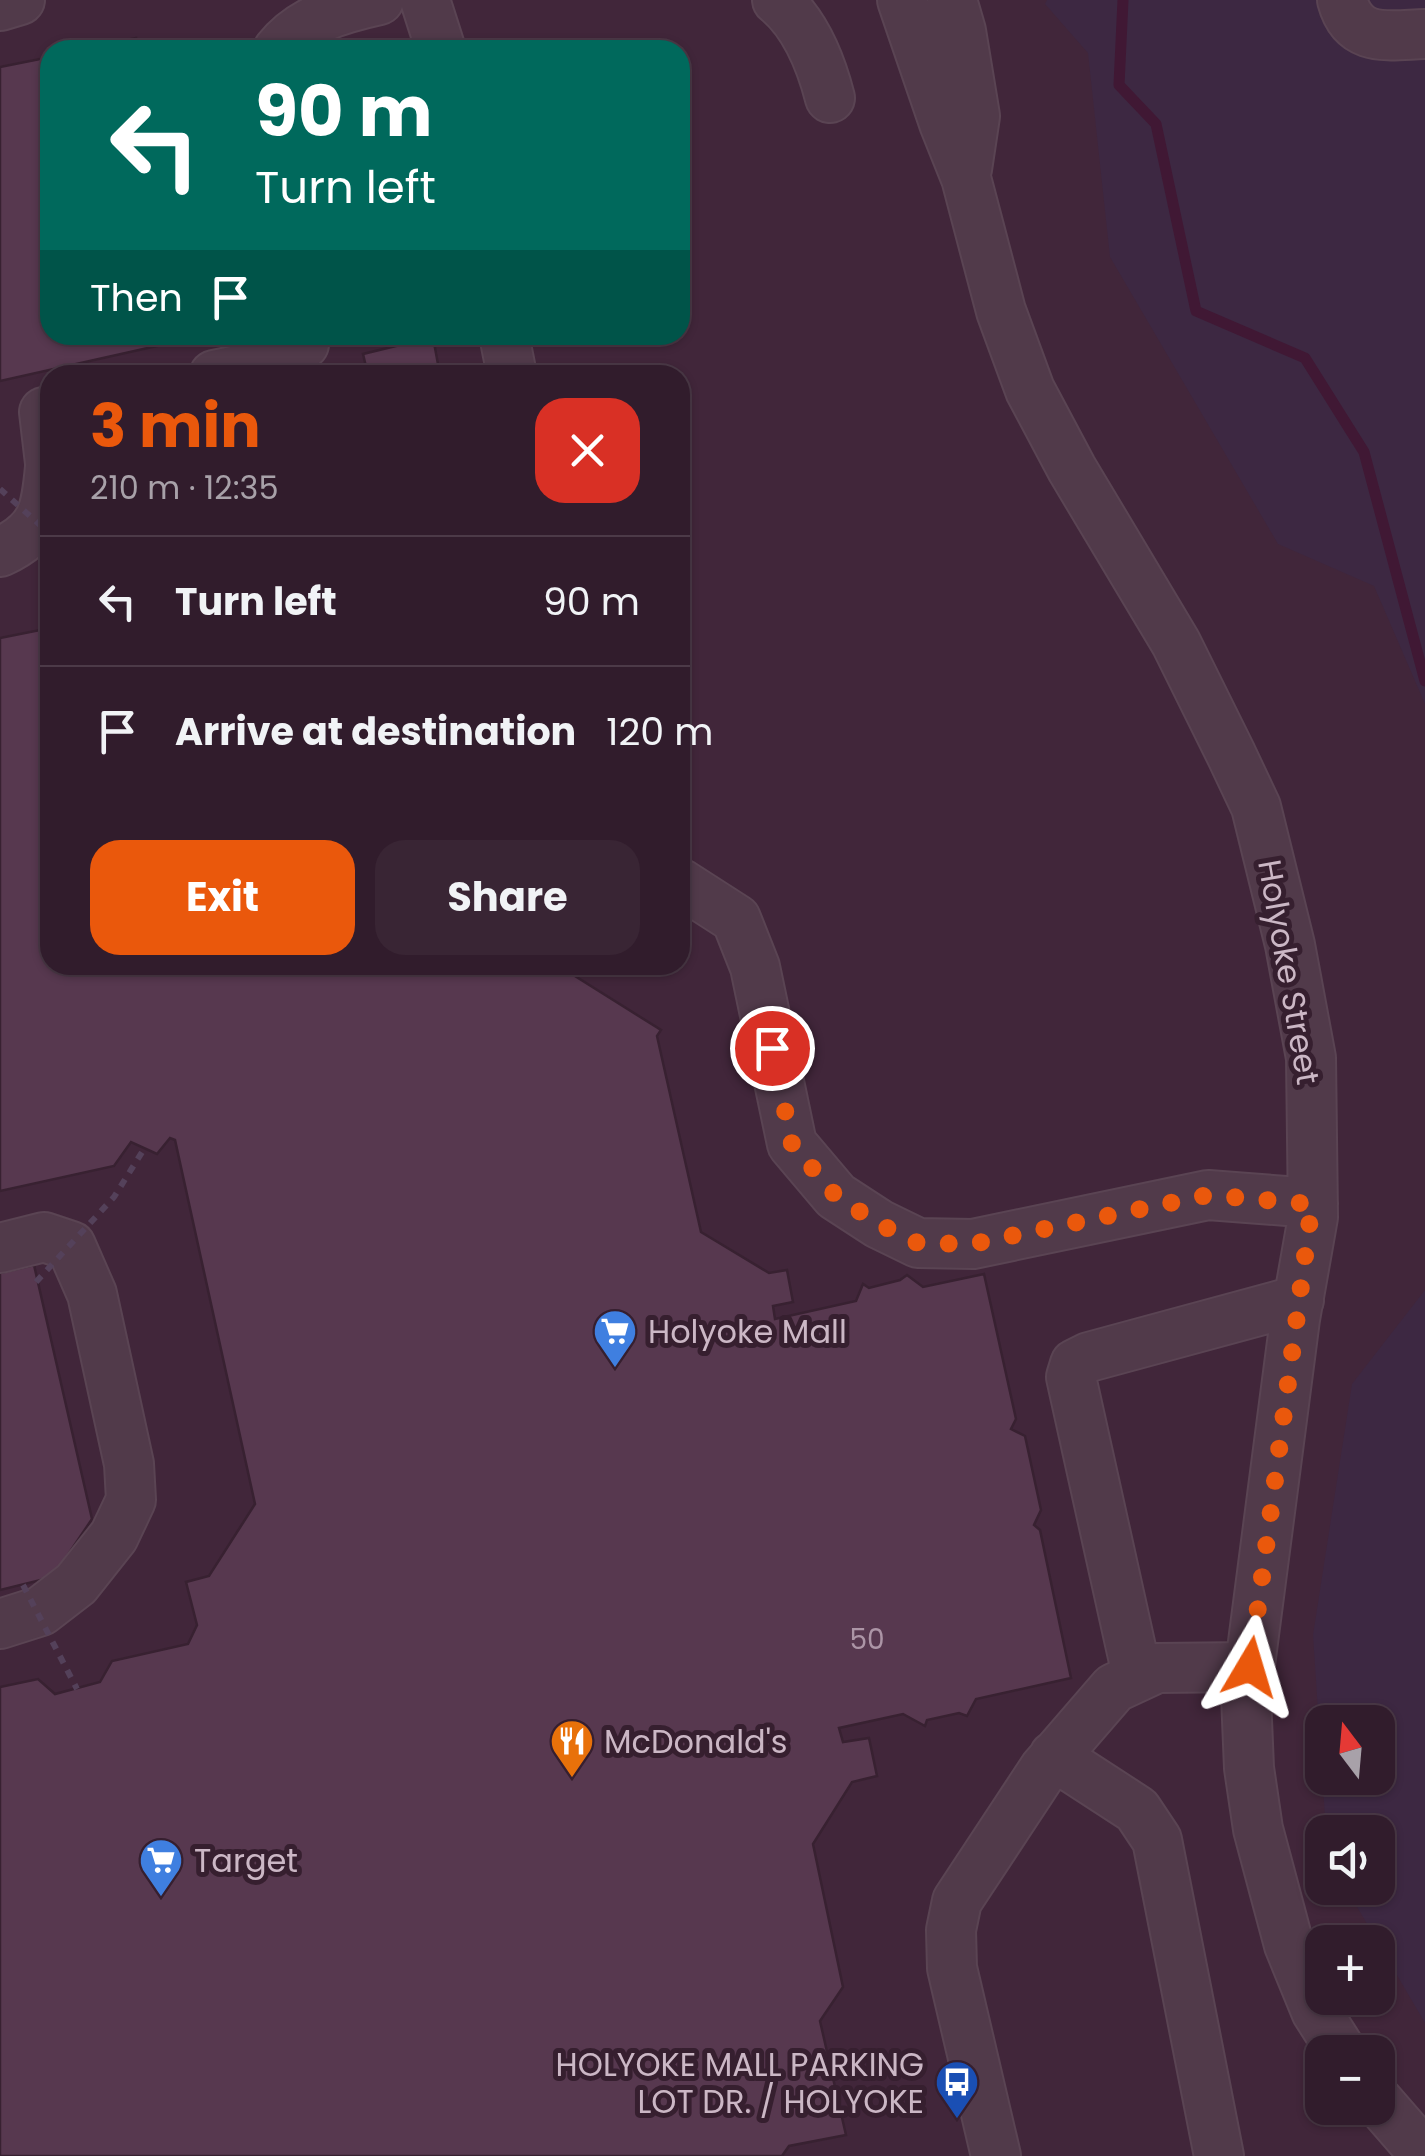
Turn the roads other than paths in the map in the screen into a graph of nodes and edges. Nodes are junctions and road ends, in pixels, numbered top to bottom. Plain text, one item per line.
1 (20, 0) edge
2 (379, 0) edge
3 (425, 0) edge
4 (778, 0) edge
5 (902, 0) edge
6 (952, 0) edge
7 (1342, 0) edge
8 (0, 6) edge
9 (1425, 34) edge
10 (286, 40) edge
11 (437, 40) edge
12 (830, 98) dead end
13 (966, 178) junction
14 (301, 345) edge
15 (251, 365) edge
16 (40, 518) edge
17 (0, 552) edge
18 (690, 889) edge
19 (1312, 1204) junction
20 (0, 1248) edge
21 (1299, 1300) junction
22 (12, 1604) edge
23 (1250, 1667) junction
24 (1137, 1675) junction
25 (1054, 1756) junction
26 (1331, 2035) edge
27 (1395, 2121) edge
28 (1425, 2155) edge
29 (996, 2156) edge
30 (1219, 2156) edge

1 - 8 street
2 - 10 street
3 - 11 street
4 - 12 street
5 - 13 street, Holyoke Street
6 - 13 street, Holyoke Street
7 - 9 street
13 - 19 street, Holyoke Street
14 - 15 street
16 - 17 street
18 - 19 street
19 - 21 street, Holyoke Street
20 - 22 street
21 - 23 street, Holyoke Street
21 - 24 street
23 - 24 street
23 - 26 street, Holyoke Street
24 - 25 street
25 - 29 street
25 - 30 street
27 - 28 street

